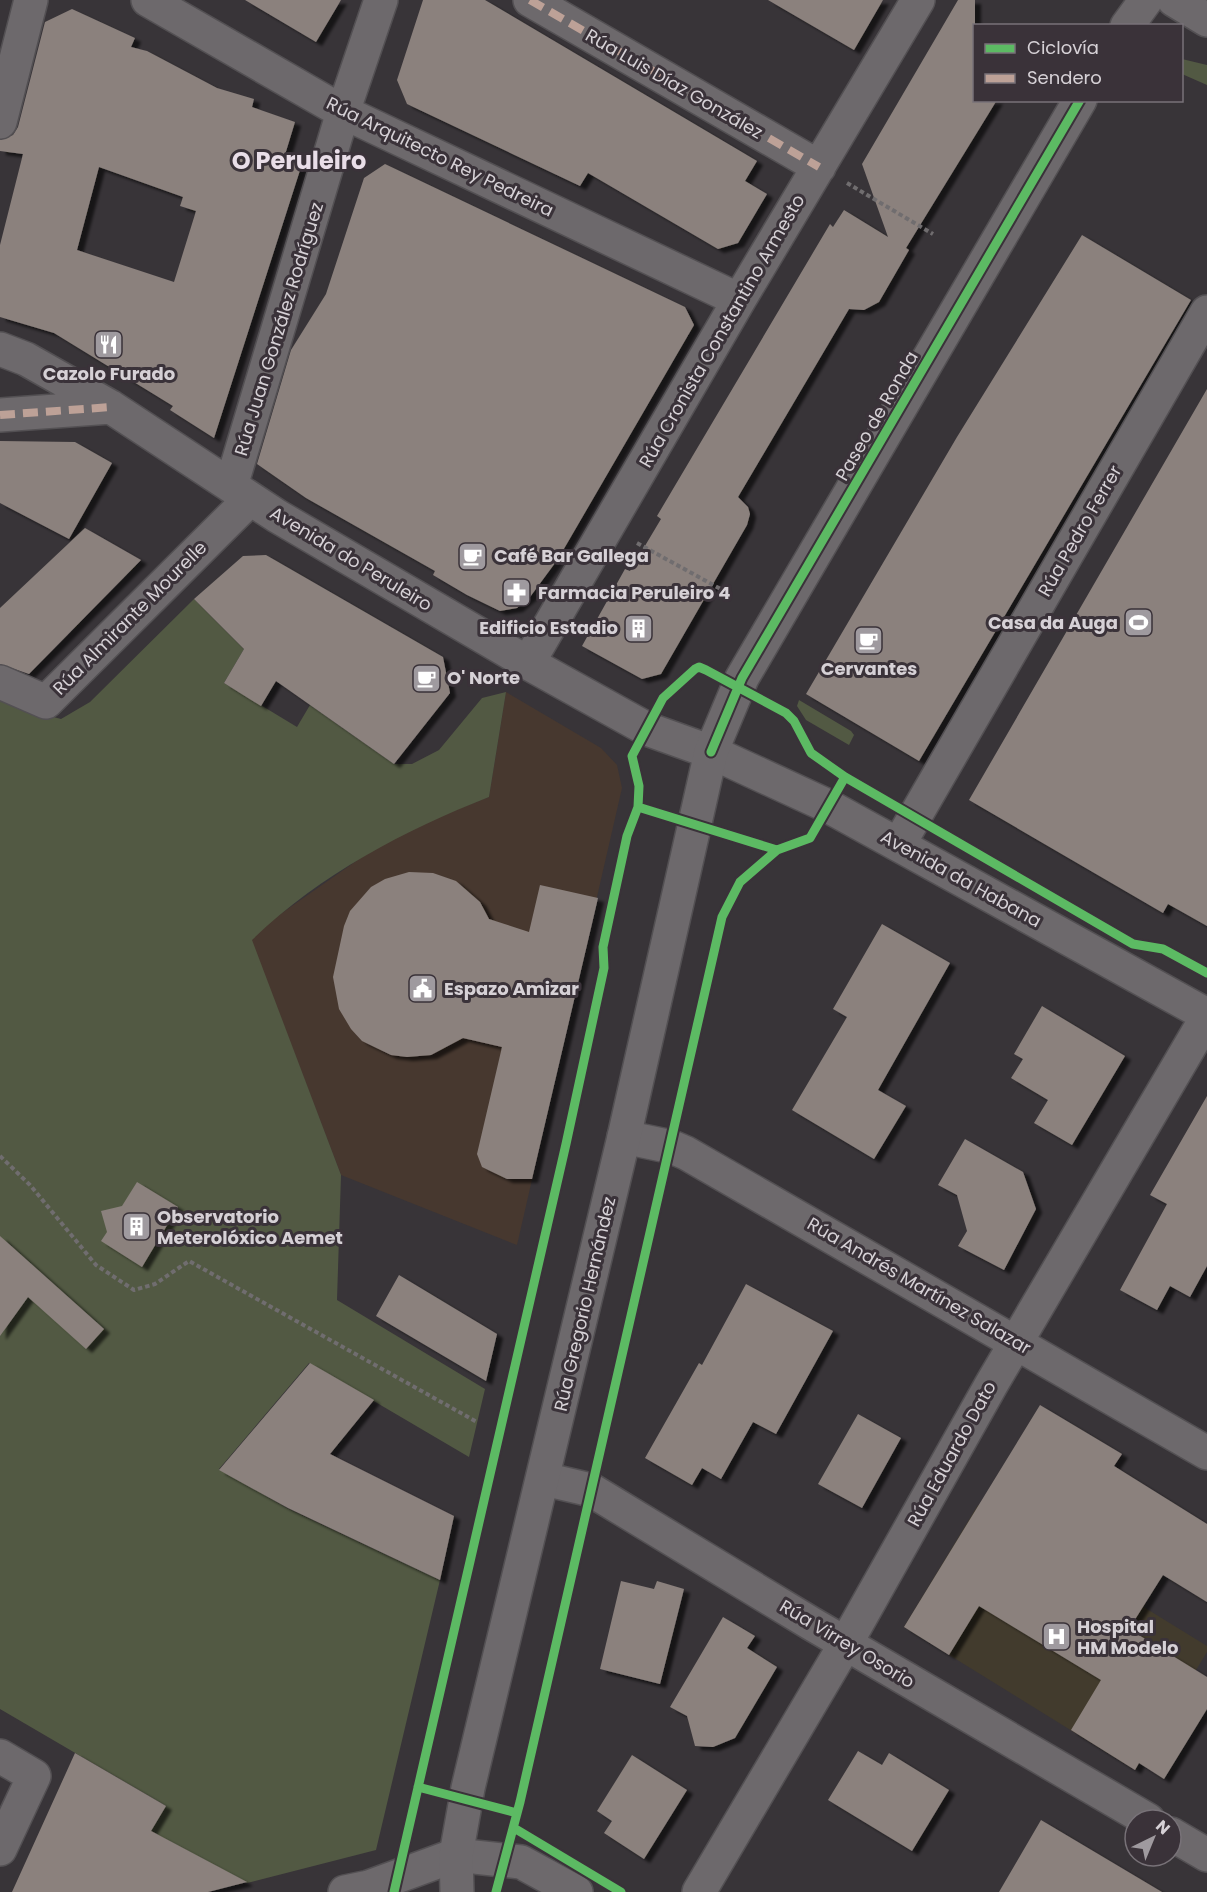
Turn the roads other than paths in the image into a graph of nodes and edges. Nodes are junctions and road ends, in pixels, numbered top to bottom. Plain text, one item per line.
1 (31, 0) edge
2 (148, 0) edge
3 (381, 0) edge
4 (530, 0) edge
5 (918, 0) edge
6 (1146, 0) edge
7 (1174, 0) edge
8 (1207, 20) edge
9 (1128, 24) edge
10 (1079, 102) edge
11 (343, 112) junction
12 (0, 122) edge
13 (830, 174) junction
14 (739, 300) junction
15 (1207, 312) edge
16 (0, 349) edge
17 (111, 407) junction
18 (0, 415) edge
19 (240, 493) junction
20 (528, 663) junction
21 (0, 682) edge
22 (711, 752) junction
23 (899, 844) junction
24 (1207, 1016) edge
25 (624, 1137) junction
26 (1017, 1342) junction
27 (1207, 1453) edge
28 (544, 1479) junction
29 (846, 1643) junction
30 (0, 1756) edge
31 (1128, 1808) edge
32 (1183, 1841) edge
33 (0, 1849) edge
34 (456, 1854) junction
35 (1207, 1854) edge
36 (345, 1892) edge
37 (437, 1892) edge
38 (457, 1892) edge
39 (576, 1892) edge
40 (699, 1892) edge

1 - 12 street
2 - 11 street, Rúa Arquitecto Rey Pedreira
3 - 11 street, Rúa Juan González Rodríguez
4 - 13 street, Rúa Luis Díaz González
5 - 13 street, Rúa Cronista Constantino Armesto
6 - 9 street
7 - 8 street
10 - 22 street, Paseo de Ronda
11 - 14 street, Rúa Arquitecto Rey Pedreira
11 - 19 street, Rúa Juan González Rodríguez
13 - 14 street, Rúa Cronista Constantino Armesto
14 - 20 street, Rúa Cronista Constantino Armesto
15 - 23 street, Rúa Pedro Ferrer
16 - 17 street, Avenida do Peruleiro
17 - 18 street
17 - 19 street, Avenida do Peruleiro
19 - 20 street, Avenida do Peruleiro
19 - 21 street, Rúa Almirante Mourelle
20 - 22 street, Avenida do Peruleiro
22 - 23 street, Avenida da Habana
22 - 25 street, Rúa Gregorio Hernández
23 - 24 street, Avenida da Habana
24 - 26 street, Rúa Eduardo Dato
25 - 26 street, Rúa Andrés Martínez Salazar
25 - 28 street, Rúa Gregorio Hernández
26 - 27 street, Rúa Andrés Martínez Salazar
26 - 29 street, Rúa Eduardo Dato
28 - 29 street, Rúa Virrey Osorio
28 - 34 street, Rúa Gregorio Hernández
29 - 31 street, Rúa Virrey Osorio
29 - 40 street, Rúa Eduardo Dato
30 - 33 street
32 - 35 street
34 - 36 street
34 - 37 street, Rúa Gregorio Hernández
34 - 38 street, Rúa Gregorio Hernández
34 - 39 street

